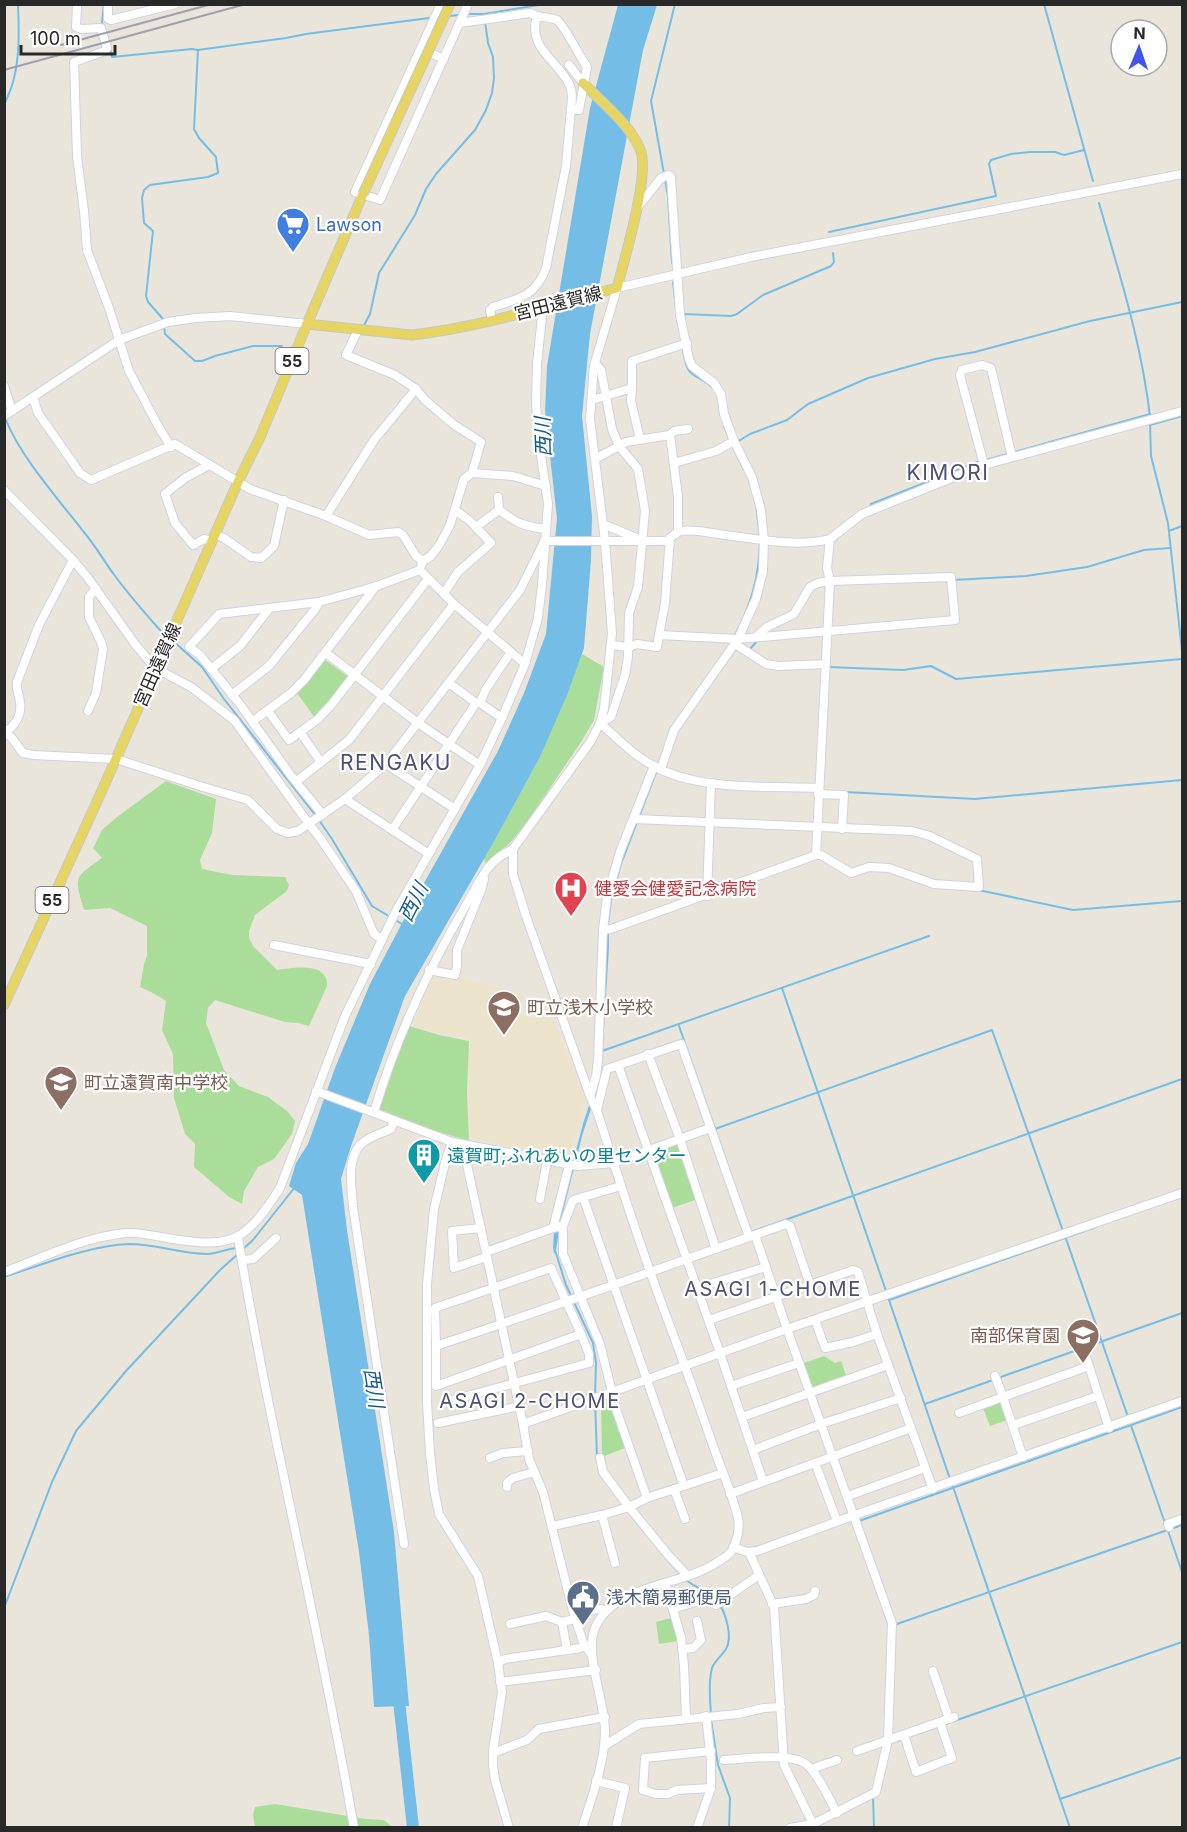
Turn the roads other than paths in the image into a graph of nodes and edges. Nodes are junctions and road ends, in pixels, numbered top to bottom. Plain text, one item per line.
1 (76, 4) edge
2 (108, 4) edge
3 (175, 4) edge
4 (441, 4) edge
5 (450, 4) edge
6 (468, 4) edge
7 (161, 6) edge
8 (537, 16) junction
9 (460, 23) junction
10 (420, 49) junction
11 (444, 59) junction
12 (569, 65) dead end
13 (583, 83) junction
14 (571, 109) junction
15 (1182, 174) edge
16 (363, 194) junction
17 (636, 209) junction
18 (678, 274) junction
19 (617, 288) junction
20 (543, 307) junction
21 (492, 320) junction
22 (307, 324) junction
23 (358, 330) junction
24 (119, 340) junction
25 (687, 343) junction
26 (595, 363) junction
27 (4, 386) edge
28 (632, 388) junction
29 (416, 389) junction
30 (605, 396) junction
31 (33, 397) junction
32 (592, 400) junction
33 (12, 411) junction
34 (1182, 411) edge
35 (4, 416) edge
36 (688, 429) dead end
37 (670, 435) junction
38 (640, 439) junction
39 (734, 441) junction
40 (619, 446) junction
41 (171, 447) junction
42 (1012, 457) junction
43 (595, 459) junction
44 (674, 463) junction
45 (209, 465) junction
46 (984, 465) junction
47 (472, 473) junction
48 (238, 482) junction
49 (546, 486) junction
50 (4, 490) edge
51 (498, 497) dead end
52 (284, 500) junction
53 (455, 510) junction
54 (499, 510) junction
55 (326, 516) junction
56 (603, 524) junction
57 (476, 527) junction
58 (545, 529) junction
59 (678, 531) junction
60 (213, 538) junction
61 (670, 538) junction
62 (830, 538) junction
63 (643, 540) junction
64 (764, 540) junction
65 (547, 541) junction
66 (601, 541) junction
67 (74, 560) junction
68 (423, 561) junction
69 (420, 570) junction
70 (428, 579) junction
71 (830, 581) junction
72 (377, 586) junction
73 (96, 589) junction
74 (444, 593) junction
75 (319, 602) junction
76 (454, 604) junction
77 (269, 609) junction
78 (827, 631) junction
79 (488, 632) junction
80 (658, 635) junction
81 (757, 636) junction
82 (736, 641) junction
83 (611, 645) junction
84 (628, 647) junction
85 (511, 652) junction
86 (326, 653) junction
87 (525, 664) junction
88 (825, 664) junction
89 (155, 668) junction
90 (626, 668) junction
91 (211, 669) junction
92 (609, 669) junction
93 (354, 674) junction
94 (624, 677) junction
95 (449, 683) junction
96 (232, 695) junction
97 (383, 697) junction
98 (478, 703) junction
99 (88, 711) dead end
100 (268, 711) junction
101 (502, 718) junction
102 (253, 721) junction
103 (418, 723) junction
104 (600, 723) junction
105 (300, 732) junction
106 (5, 733) edge
107 (450, 744) junction
108 (116, 759) junction
109 (321, 762) junction
110 (386, 764) junction
111 (480, 765) junction
112 (658, 768) junction
113 (297, 781) junction
114 (711, 783) junction
115 (421, 788) junction
116 (818, 791) junction
117 (345, 799) junction
118 (455, 809) junction
119 (322, 815) junction
120 (633, 819) junction
121 (710, 822) junction
122 (309, 824) junction
123 (817, 828) junction
124 (842, 829) junction
125 (392, 830) junction
126 (513, 849) junction
127 (429, 854) junction
128 (816, 855) junction
129 (484, 875) junction
130 (707, 896) junction
131 (603, 930) junction
132 (382, 939) junction
133 (274, 945) dead end
134 (370, 964) junction
135 (429, 970) junction
136 (4, 1005) edge
137 (648, 1054) junction
138 (618, 1065) junction
139 (320, 1093) junction
140 (590, 1096) junction
141 (597, 1111) junction
142 (374, 1112) junction
143 (394, 1120) junction
144 (710, 1128) junction
145 (680, 1139) junction
146 (452, 1142) junction
147 (468, 1145) junction
148 (648, 1150) junction
149 (547, 1161) junction
150 (613, 1163) junction
151 (569, 1165) junction
152 (621, 1186) junction
153 (1182, 1193) edge
154 (583, 1197) junction
155 (540, 1199) dead end
156 (562, 1226) junction
157 (481, 1228) junction
158 (554, 1228) junction
159 (752, 1236) junction
160 (238, 1238) junction
161 (276, 1238) dead end
162 (716, 1249) junction
163 (486, 1255) junction
164 (687, 1259) junction
165 (242, 1260) junction
166 (766, 1267) junction
167 (650, 1271) junction
168 (4, 1272) edge
169 (613, 1284) junction
170 (810, 1285) junction
171 (493, 1288) junction
172 (697, 1288) junction
173 (579, 1297) junction
174 (776, 1298) junction
175 (567, 1301) junction
176 (867, 1302) junction
177 (709, 1320) junction
178 (815, 1320) junction
179 (502, 1324) junction
180 (787, 1329) junction
181 (581, 1334) junction
182 (877, 1334) junction
183 (436, 1346) junction
184 (1082, 1346) dead end
185 (720, 1353) junction
186 (509, 1359) junction
187 (799, 1363) junction
188 (685, 1365) junction
189 (888, 1365) junction
190 (1089, 1366) junction
191 (995, 1376) dead end
192 (647, 1379) junction
193 (515, 1384) junction
194 (731, 1386) junction
195 (611, 1392) junction
196 (810, 1393) junction
197 (1098, 1396) junction
198 (1003, 1397) junction
199 (901, 1398) junction
200 (452, 1400) dead end
201 (1182, 1401) edge
202 (520, 1406) junction
203 (959, 1413) dead end
204 (742, 1417) junction
205 (438, 1423) dead end
206 (524, 1424) junction
207 (822, 1424) junction
208 (1013, 1425) junction
209 (911, 1428) junction
210 (1109, 1428) junction
211 (753, 1450) junction
212 (528, 1451) junction
213 (833, 1456) junction
214 (1023, 1457) junction
215 (490, 1458) dead end
216 (600, 1458) dead end
217 (815, 1463) junction
218 (925, 1468) junction
219 (534, 1472) junction
220 (723, 1473) junction
221 (763, 1481) junction
222 (684, 1486) junction
223 (507, 1487) dead end
224 (674, 1489) junction
225 (933, 1489) junction
226 (730, 1494) junction
227 (848, 1496) junction
228 (647, 1498) junction
229 (629, 1507) junction
230 (602, 1515) junction
231 (855, 1515) junction
232 (685, 1519) dead end
233 (1182, 1519) edge
234 (837, 1521) junction
235 (553, 1526) junction
236 (1169, 1527) dead end
237 (404, 1544) dead end
238 (734, 1547) junction
239 (749, 1552) junction
240 (615, 1563) dead end
241 (759, 1575) junction
242 (684, 1577) junction
243 (665, 1583) junction
244 (816, 1591) dead end
245 (698, 1601) dead end
246 (772, 1604) junction
247 (716, 1605) dead end
248 (673, 1609) junction
249 (608, 1610) junction
250 (575, 1617) junction
251 (697, 1621) dead end
252 (562, 1622) junction
253 (510, 1624) dead end
254 (585, 1645) junction
255 (682, 1649) junction
256 (567, 1650) junction
257 (592, 1655) junction
258 (498, 1663) junction
259 (596, 1670) junction
260 (933, 1671) dead end
261 (500, 1682) junction
262 (781, 1707) junction
263 (706, 1716) junction
264 (604, 1717) junction
265 (686, 1718) junction
266 (940, 1722) junction
267 (904, 1735) junction
268 (888, 1740) junction
269 (604, 1746) junction
270 (711, 1751) junction
271 (857, 1751) dead end
272 (493, 1753) junction
273 (782, 1758) junction
274 (724, 1760) dead end
275 (837, 1760) dead end
276 (811, 1769) junction
277 (596, 1781) junction
278 (711, 1788) junction
279 (837, 1813) junction
280 (814, 1826) edge
281 (354, 1827) edge
282 (509, 1827) edge
283 (582, 1827) edge
284 (616, 1827) edge
285 (697, 1827) edge
286 (790, 1827) edge

1 - 24 street
2 - 7 street
3 - 7 street
4 - 10 street
5 - 16 main road, 宮田遠賀線 / 55, bridge
6 - 9 street
8 - 9 street
8 - 13 street
8 - 14 street
9 - 11 street
10 - 11 street
10 - 16 street
11 - 16 street
12 - 13 street
13 - 14 street
13 - 17 main road, 宮田遠賀線
14 - 21 street
15 - 18 street
16 - 22 main road, 宮田遠賀線 / 55
17 - 18 street
17 - 19 main road, 宮田遠賀線
18 - 19 street
18 - 25 street
19 - 20 main road, 宮田遠賀線 / 55
19 - 26 street
20 - 21 main road, 宮田遠賀線 / 55
20 - 49 street
21 - 23 main road, 宮田遠賀線 / 55
22 - 23 main road, 宮田遠賀線 / 55
22 - 24 street
22 - 48 main road, 宮田遠賀線 / 55
23 - 29 street
24 - 31 street
24 - 41 street
25 - 28 street
25 - 39 street
26 - 30 street
26 - 32 street
27 - 33 street
28 - 30 street
28 - 38 street
29 - 47 street
29 - 55 street
30 - 32 street
30 - 40 street
31 - 33 street
31 - 41 street
32 - 43 street
33 - 35 street
34 - 42 street
36 - 37 street
37 - 38 street
37 - 44 street
38 - 40 street
39 - 44 street
39 - 64 street
40 - 43 street
40 - 63 street
41 - 45 street
42 - 46 street
42 - 46 street
43 - 56 street
44 - 59 street
45 - 48 street
45 - 60 street
46 - 62 street
47 - 49 street
47 - 53 street
48 - 52 street
48 - 60 main road, 宮田遠賀線 / 55
49 - 58 street
50 - 67 street
51 - 54 street
52 - 55 street
52 - 60 street
53 - 57 street
53 - 68 street
54 - 57 street
54 - 58 street
55 - 68 street
56 - 63 street
56 - 66 street
57 - 74 street
58 - 65 street
59 - 61 street
59 - 64 street
60 - 89 main road, 宮田遠賀線 / 55
61 - 63 street
61 - 80 street
62 - 64 street
62 - 71 street
63 - 66 street
63 - 84 street
64 - 82 street
65 - 66 street
65 - 79 street
65 - 87 street
66 - 83 street
67 - 73 street
67 - 106 street
68 - 69 street
69 - 70 street
69 - 72 street
70 - 74 street
70 - 93 street
71 - 78 street
71 - 78 street
71 - 81 street
72 - 75 street
72 - 86 street
73 - 89 street
73 - 99 street
74 - 76 street
75 - 77 street
75 - 96 street
76 - 79 street
76 - 97 street
77 - 91 street
77 - 91 street
78 - 81 street
78 - 88 street
79 - 85 street
79 - 95 street
80 - 82 street
80 - 84 street
81 - 82 street
82 - 88 street
82 - 112 street
83 - 84 street
83 - 92 street
84 - 90 street
85 - 87 street
85 - 98 street
86 - 93 street
86 - 100 street
87 - 101 street
88 - 116 street
89 - 108 main road, 宮田遠賀線 / 55
89 - 122 street
90 - 92 street
90 - 94 street
91 - 96 street
92 - 94 street
92 - 104 street
93 - 97 street
93 - 105 street
94 - 104 street
95 - 98 street
95 - 103 street
96 - 102 street
97 - 103 street
97 - 109 street
98 - 101 street
98 - 107 street
100 - 102 street
100 - 105 street
101 - 111 street
102 - 113 street
103 - 107 street
103 - 110 street
104 - 112 street
104 - 126 street
105 - 109 street
106 - 108 street
107 - 111 street
107 - 115 street
108 - 122 street
108 - 136 main road, 宮田遠賀線 / 55
109 - 113 street
110 - 115 street
110 - 117 street
111 - 118 street
112 - 114 street
112 - 120 street
113 - 119 street
114 - 116 street
114 - 121 street
115 - 118 street
115 - 125 street
116 - 123 street
116 - 124 street
117 - 119 street
117 - 125 street
118 - 127 street
119 - 122 street
120 - 121 street
120 - 131 street
121 - 123 street
121 - 130 street
122 - 132 street
123 - 124 street
123 - 128 street
124 - 128 street
125 - 127 street
126 - 129 street
126 - 140 street
127 - 132 street
128 - 130 street
129 - 135 street
129 - 135 street
130 - 131 street
131 - 140 street
132 - 134 street
133 - 134 street
134 - 139 street
135 - 142 street
137 - 138 street
137 - 144 street
137 - 145 street
138 - 141 street
138 - 148 street
139 - 142 street
139 - 160 street
140 - 141 street
141 - 150 street
142 - 143 street
143 - 146 street
143 - 237 street
144 - 145 street
144 - 159 street
145 - 148 street
145 - 162 street
146 - 147 street
146 - 258 street
147 - 149 street
147 - 157 street
148 - 150 street
148 - 164 street
149 - 151 street
149 - 155 street
150 - 151 street
150 - 152 street
151 - 158 street
152 - 154 street
152 - 167 street
153 - 176 street
154 - 156 street
154 - 169 street
156 - 158 street
156 - 173 street
157 - 163 street
157 - 163 street
158 - 163 street
159 - 162 street
159 - 166 street
159 - 170 street
160 - 165 street
160 - 168 street
161 - 165 street
162 - 164 street
163 - 171 street
164 - 167 street
164 - 172 street
165 - 281 street
166 - 172 street
166 - 174 street
167 - 169 street
167 - 188 street
169 - 173 street
169 - 192 street
170 - 174 street
170 - 176 street
171 - 175 street
171 - 179 street
171 - 183 street
172 - 177 street
173 - 175 street
173 - 195 street
174 - 177 street
174 - 180 street
175 - 179 street
175 - 181 street
176 - 178 street
176 - 182 street
177 - 185 street
178 - 180 street
178 - 182 street
179 - 183 street
179 - 186 street
180 - 185 street
180 - 187 street
181 - 186 street
181 - 193 street
182 - 189 street
183 - 186 street
184 - 190 street
185 - 188 street
185 - 194 street
186 - 193 street
187 - 194 street
187 - 196 street
188 - 192 street
188 - 220 street
189 - 196 street
189 - 199 street
190 - 197 street
190 - 198 street
191 - 198 street
192 - 195 street
192 - 222 street
193 - 200 street
193 - 202 street
194 - 204 street
195 - 206 street
195 - 228 street
196 - 204 street
196 - 207 street
197 - 208 street
197 - 210 street
198 - 203 street
198 - 208 street
199 - 207 street
199 - 209 street
201 - 210 street
202 - 205 street
202 - 206 street
204 - 211 street
206 - 212 street
207 - 211 street
207 - 213 street
208 - 214 street
209 - 213 street
209 - 218 street
210 - 214 street
211 - 221 street
212 - 215 street
212 - 219 street
213 - 217 street
213 - 227 street
214 - 225 street
216 - 229 street
217 - 221 street
217 - 234 street
218 - 225 street
218 - 227 street
219 - 223 street
219 - 235 street
220 - 222 street
220 - 226 street
221 - 226 street
222 - 224 street
224 - 228 street
224 - 232 street
225 - 231 street
226 - 238 street
227 - 231 street
228 - 229 street
229 - 230 street
229 - 242 street
230 - 235 street
230 - 240 street
231 - 234 street
231 - 268 street
233 - 236 street
234 - 239 street
235 - 250 street
238 - 239 street
238 - 242 street
239 - 241 street
241 - 246 street
241 - 247 street
242 - 243 street
243 - 248 street
243 - 249 street
244 - 246 street
245 - 248 street
246 - 262 street
248 - 255 street
249 - 250 street
249 - 257 street
250 - 252 street
250 - 254 street
251 - 255 street
252 - 253 street
252 - 256 street
254 - 256 street
254 - 257 street
255 - 265 street
256 - 258 street
257 - 259 street
258 - 261 street
259 - 261 street
259 - 264 street
260 - 266 street
261 - 272 street
262 - 263 street
262 - 273 street
263 - 265 street
263 - 270 street
264 - 269 street
264 - 272 street
265 - 269 street
266 - 267 street
266 - 267 street
267 - 268 street
268 - 271 street
268 - 279 street
269 - 277 street
270 - 278 street
270 - 278 street
272 - 282 street
273 - 274 street
273 - 276 street
273 - 280 street
275 - 276 street
276 - 279 street
277 - 283 street
277 - 284 street
278 - 285 street
279 - 280 street
280 - 286 street

